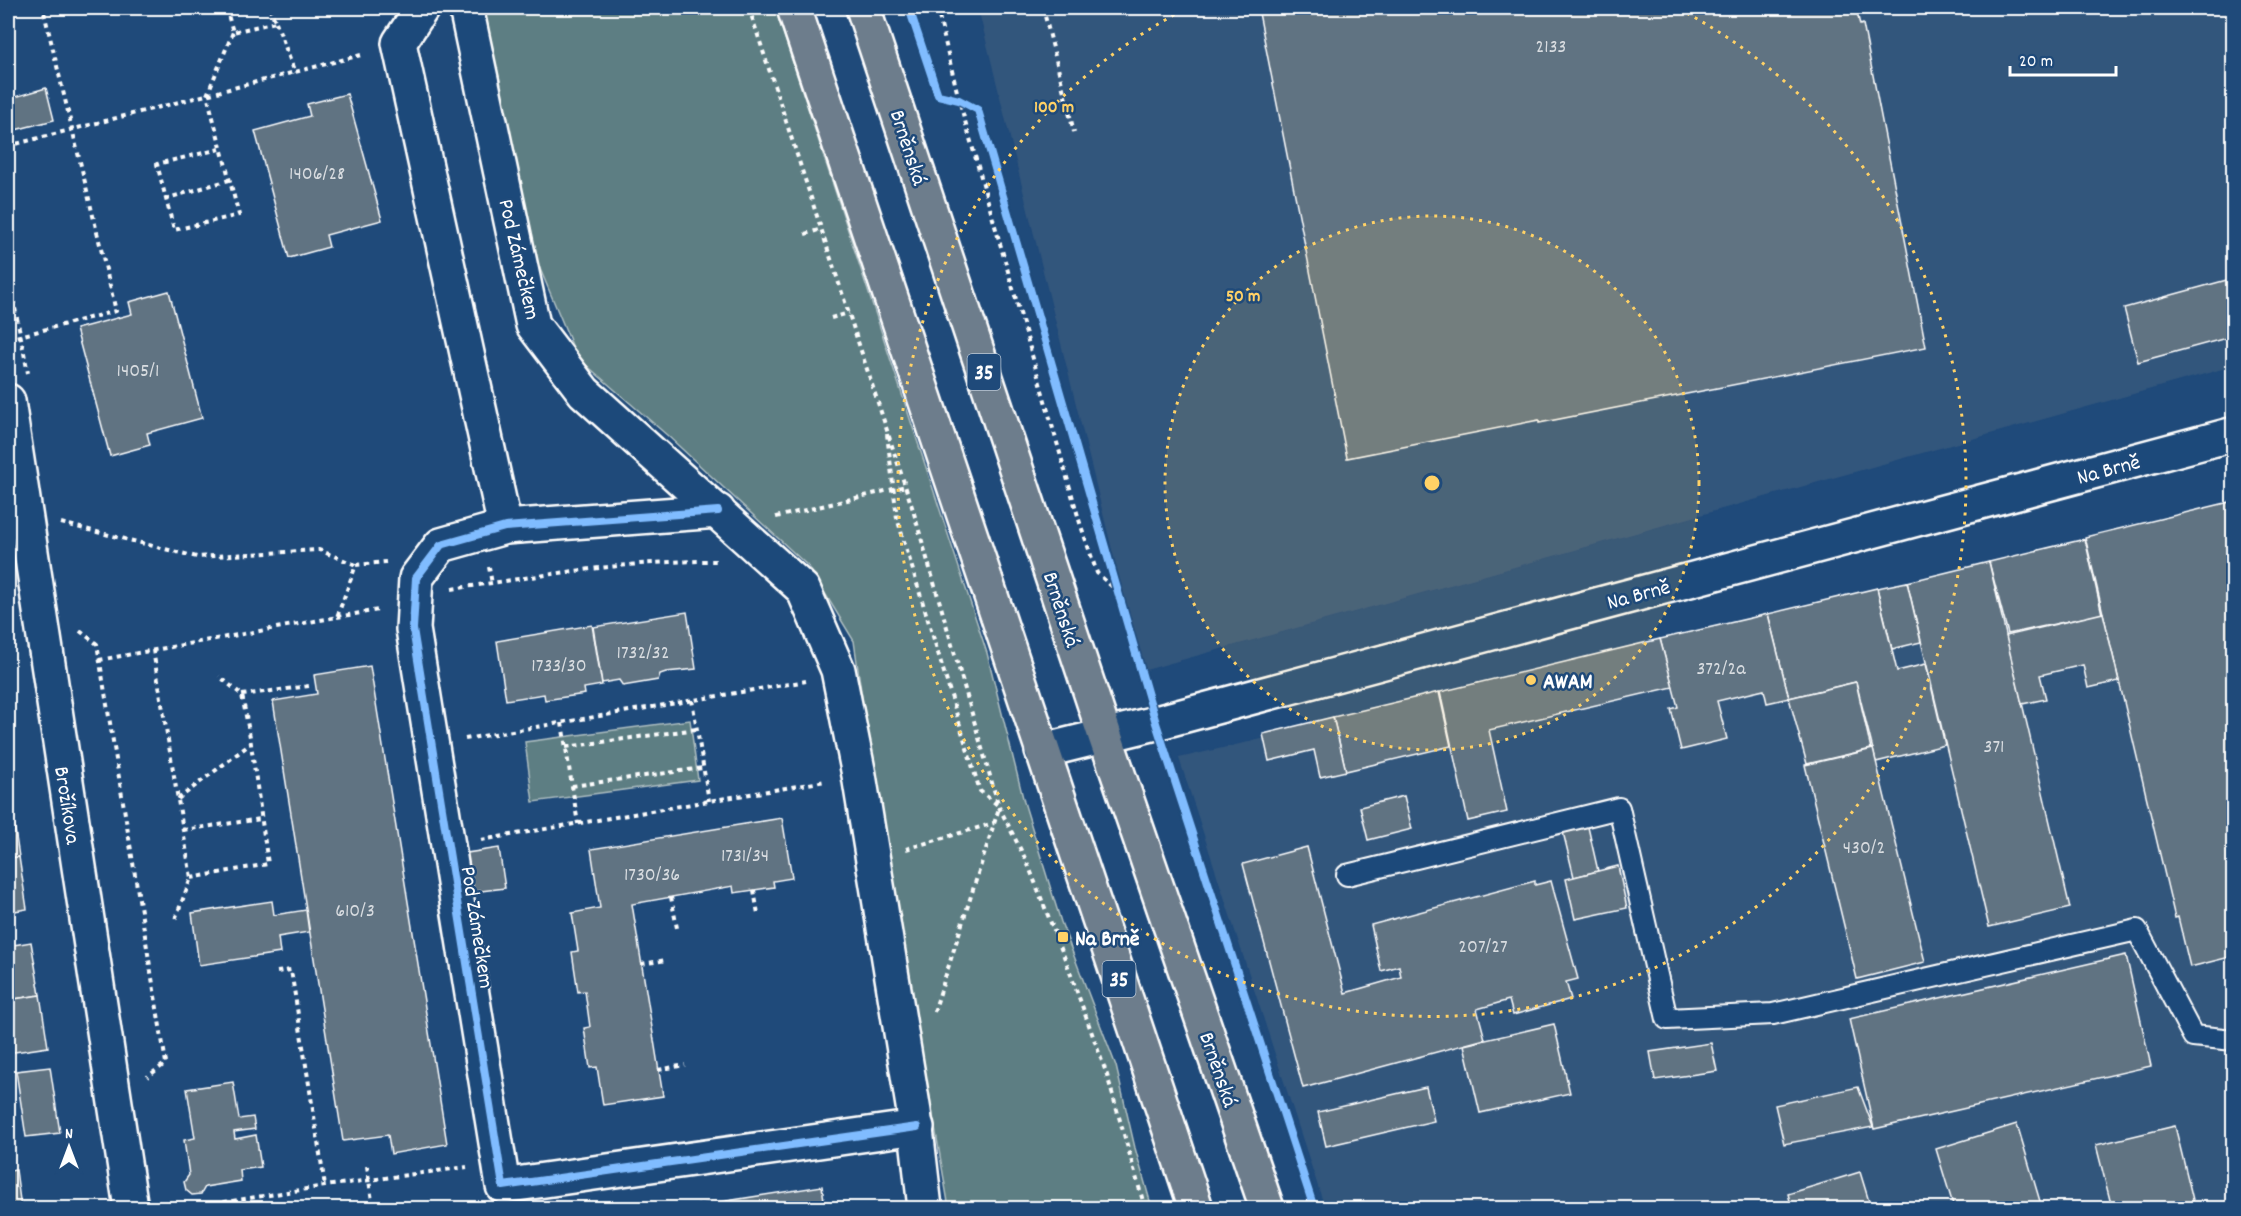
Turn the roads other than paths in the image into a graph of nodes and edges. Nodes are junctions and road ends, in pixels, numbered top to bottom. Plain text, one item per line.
1 (422, 8) edge
2 (466, 8) edge
3 (794, 8) edge
4 (863, 8) edge
5 (19, 392) edge
6 (2234, 434) edge
7 (727, 519) junction
8 (506, 526) junction
9 (1105, 736) junction
10 (1042, 750) junction
11 (1347, 875) dead end
12 (2234, 1041) edge
13 (916, 1126) junction
14 (131, 1209) edge
15 (925, 1209) edge
16 (1196, 1209) edge
17 (1266, 1209) edge

1 - 8 street
2 - 7 street, Pod Zámečkem
3 - 10 main road, 35
4 - 9 main road, Brněnská / 35
5 - 14 street, Brožíkova
6 - 9 street, Na Brně
7 - 8 street, Pod Zámečkem
7 - 13 street, Pod Zámečkem
8 - 13 street, Pod Zámečkem
9 - 10 street, Na Brně
9 - 17 main road, Brněnská / 35
10 - 16 main road, 35
11 - 12 lane
13 - 15 street, Pod Zámečkem

